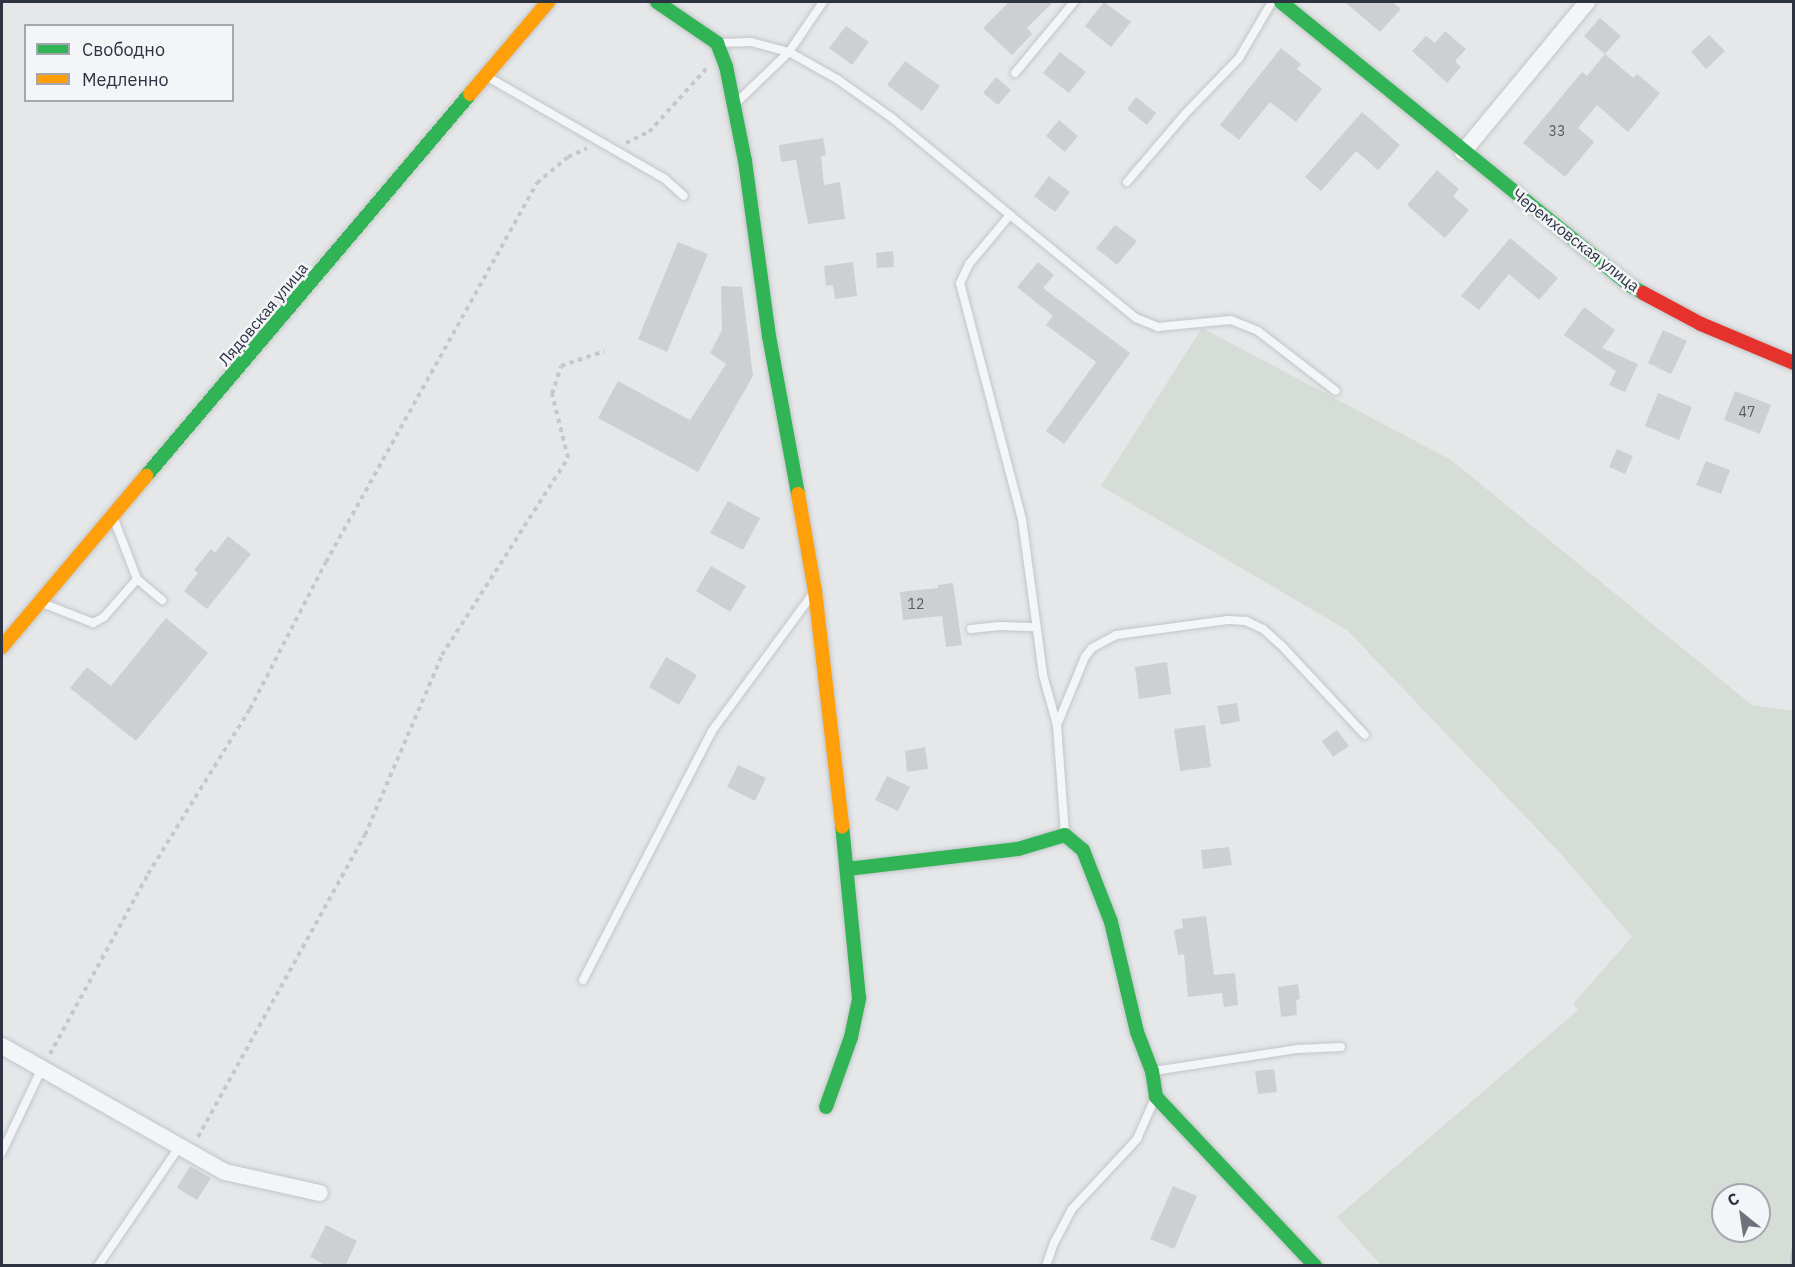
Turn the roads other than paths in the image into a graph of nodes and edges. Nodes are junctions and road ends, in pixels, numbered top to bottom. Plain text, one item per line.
1 (548, 2) edge
2 (657, 2) edge
3 (823, 2) edge
4 (1074, 2) edge
5 (1272, 2) edge
6 (1281, 2) edge
7 (1587, 2) edge
8 (717, 43) junction
9 (789, 52) junction
10 (1015, 73) dead end
11 (486, 76) junction
12 (732, 106) junction
13 (1463, 152) junction
14 (1127, 182) dead end
15 (684, 196) dead end
16 (1010, 215) junction
17 (1794, 363) edge
18 (1336, 391) dead end
19 (113, 516) junction
20 (137, 579) junction
21 (814, 591) junction
22 (162, 600) dead end
23 (40, 602) junction
24 (1036, 627) junction
25 (971, 629) dead end
26 (2, 647) edge
27 (1057, 725) junction
28 (1365, 735) dead end
29 (1065, 835) junction
30 (847, 869) junction
31 (583, 980) dead end
32 (2, 1046) edge
33 (1341, 1047) dead end
34 (42, 1068) junction
35 (1152, 1071) junction
36 (1156, 1097) junction
37 (826, 1107) dead end
38 (185, 1150) junction
39 (2, 1152) edge
40 (320, 1193) dead end
41 (98, 1266) edge
42 (1046, 1266) edge
43 (1315, 1266) edge

1 - 11 street, Лядовская улица
2 - 8 street
3 - 9 lane
4 - 10 lane
5 - 14 lane
6 - 13 street, Черемховская улица
7 - 13 street
8 - 9 lane
8 - 12 street
9 - 12 lane
9 - 16 lane
11 - 15 lane
11 - 19 street, Лядовская улица
12 - 21 street
13 - 17 street, Черемховская улица
16 - 18 lane
16 - 24 lane
19 - 20 lane
19 - 23 street, Лядовская улица
20 - 22 lane
20 - 23 lane
21 - 30 street
21 - 31 lane
23 - 26 street, Лядовская улица
24 - 25 lane
24 - 27 lane
27 - 28 lane
27 - 29 lane
29 - 30 street
29 - 35 street
30 - 37 street
32 - 34 street
33 - 35 lane
34 - 38 street
34 - 39 lane
35 - 36 street
36 - 42 lane
36 - 43 street
38 - 40 street
38 - 41 lane

